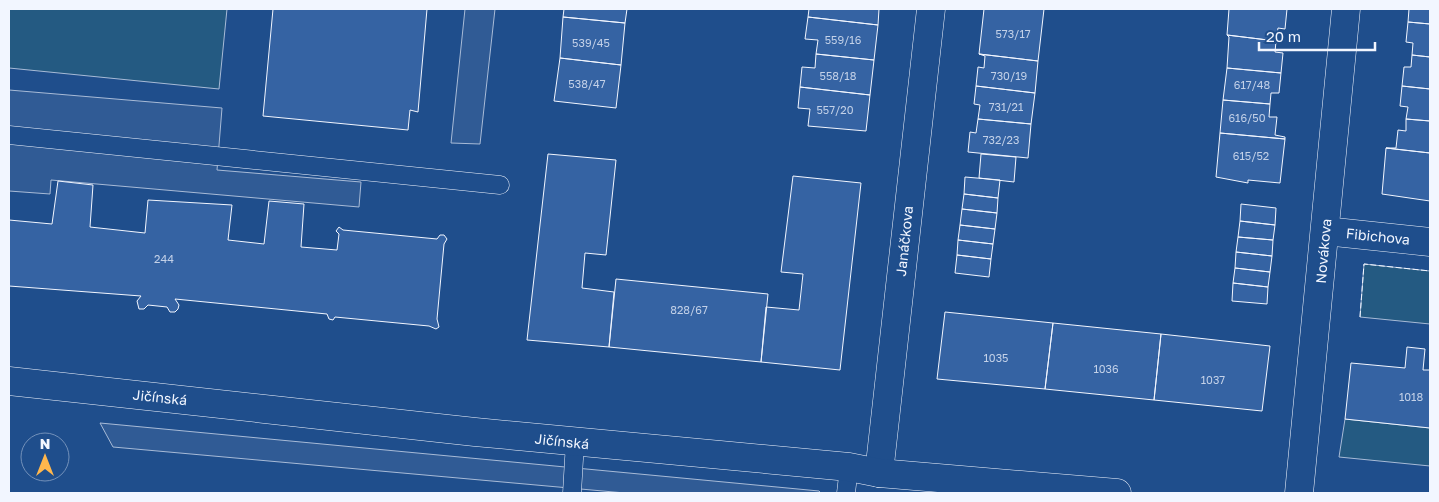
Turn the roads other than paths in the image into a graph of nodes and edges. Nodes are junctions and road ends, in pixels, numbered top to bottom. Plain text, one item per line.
1 (931, 9) edge
2 (1346, 9) edge
3 (9, 135) edge
4 (500, 185) dead end
5 (1325, 231) junction
6 (1430, 242) edge
7 (9, 381) edge
8 (575, 442) junction
9 (879, 473) junction
10 (848, 480) edge
11 (572, 493) edge
12 (1117, 493) edge
13 (1299, 493) edge

1 - 9 street, Janáčkova
2 - 5 street, Novákova
3 - 4 lane
5 - 6 street, Fibichova
5 - 13 street, Novákova
7 - 8 street, Jičínská
8 - 10 street, Jičínská
8 - 11 lane
9 - 10 street, Jičínská
9 - 12 street, Jičínská

